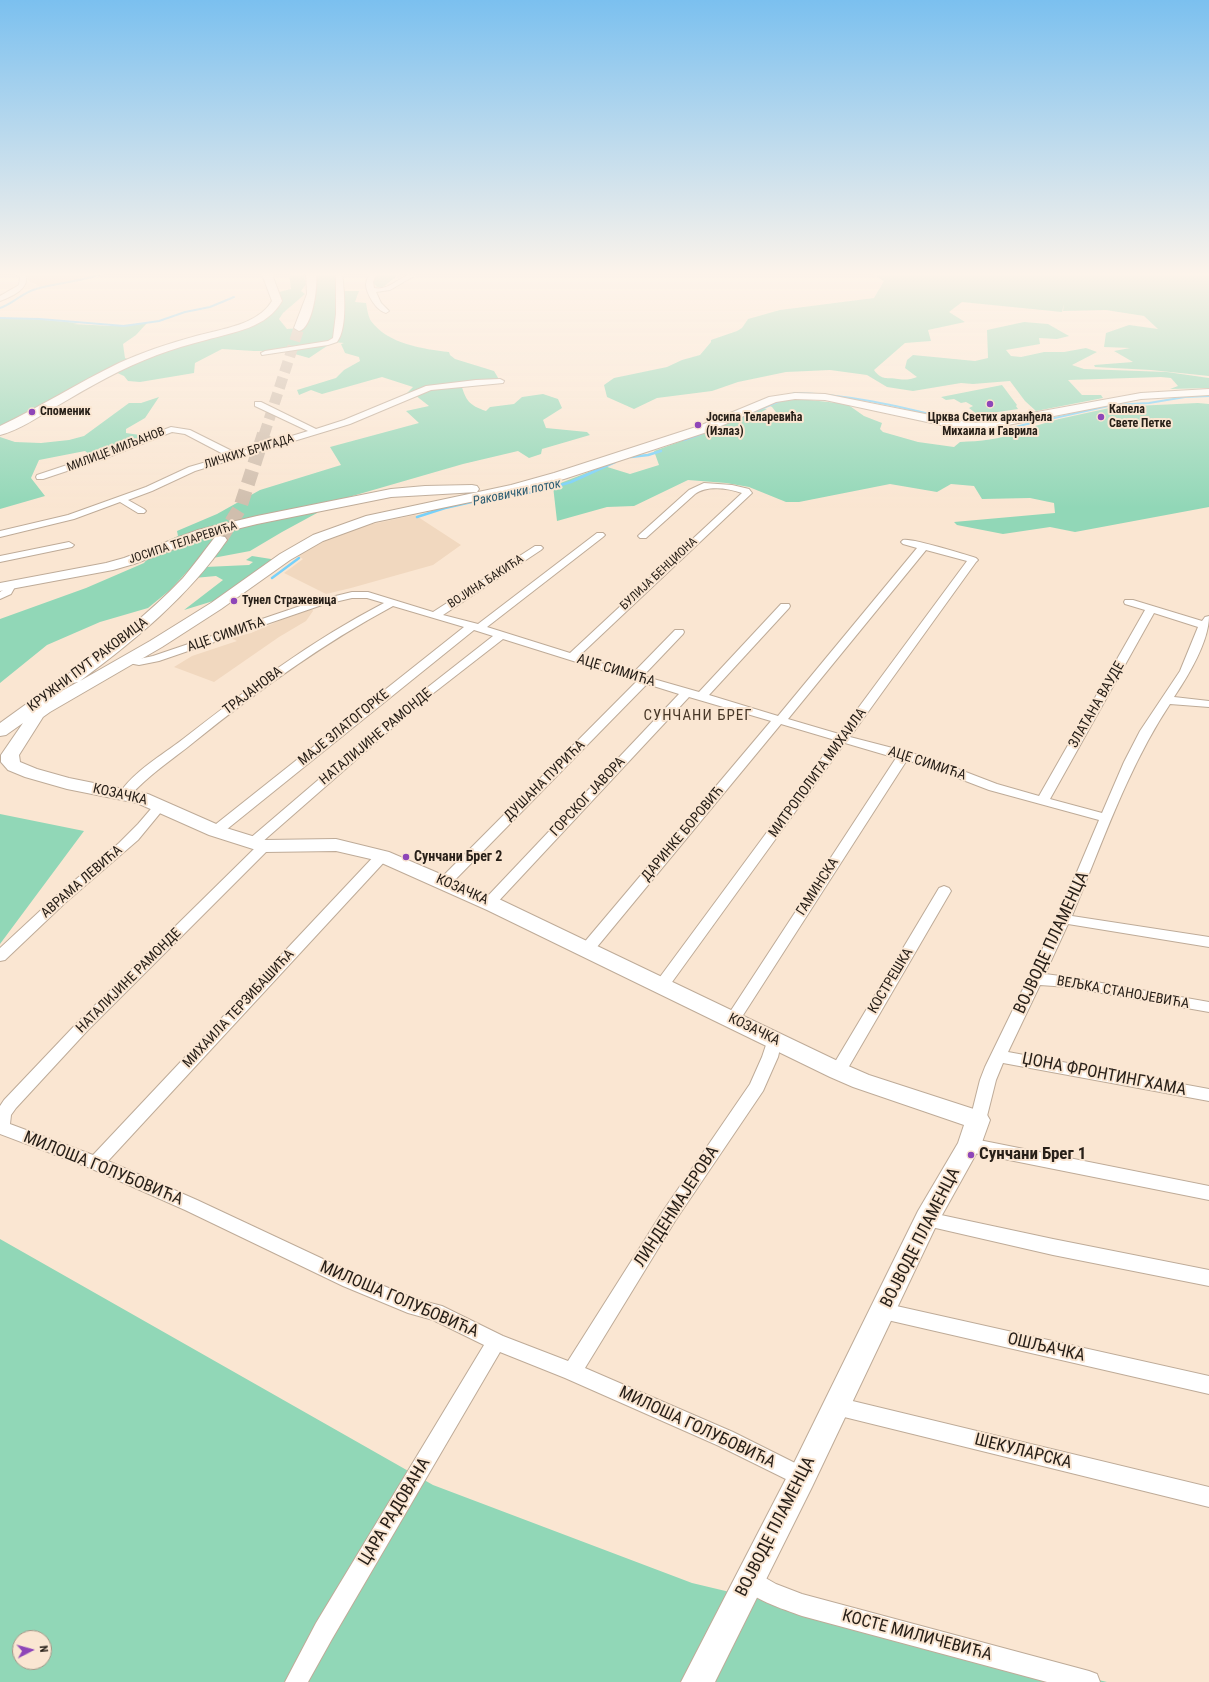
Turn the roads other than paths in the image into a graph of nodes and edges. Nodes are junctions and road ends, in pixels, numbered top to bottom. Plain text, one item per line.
1 (158, 350) edge
2 (281, 350) edge
3 (265, 353) dead end
4 (500, 381) dead end
5 (1209, 392) edge
6 (258, 404) dead end
7 (0, 432) edge
8 (317, 432) junction
9 (235, 456) junction
10 (40, 477) dead end
11 (462, 496) junction
12 (121, 499) junction
13 (141, 511) dead end
14 (0, 534) edge
15 (600, 535) dead end
16 (643, 536) dead end
17 (220, 540) tunnel mouth
18 (906, 542) dead end
19 (69, 545) dead end
20 (924, 546) junction
21 (538, 548) dead end
22 (0, 559) edge
23 (5, 586) edge
24 (0, 596) edge
25 (1129, 602) dead end
26 (392, 603) junction
27 (785, 606) dead end
28 (1151, 608) junction
29 (434, 616) junction
30 (1207, 622) edge
31 (142, 625) junction
32 (476, 627) junction
33 (679, 632) dead end
34 (174, 633) junction
35 (501, 635) junction
36 (572, 657) junction
37 (127, 660) junction
38 (640, 679) junction
39 (686, 692) junction
40 (701, 697) junction
41 (1167, 700) junction
42 (1209, 704) edge
43 (779, 720) junction
44 (0, 731) edge
45 (842, 739) junction
46 (904, 755) junction
47 (5, 761) edge
48 (125, 794) junction
49 (1042, 801) junction
50 (160, 806) junction
51 (1106, 818) junction
52 (216, 831) junction
53 (259, 845) junction
54 (382, 856) junction
55 (445, 882) junction
56 (944, 891) dead end
57 (489, 903) junction
58 (1064, 919) junction
59 (1209, 942) edge
60 (587, 949) junction
61 (0, 956) edge
62 (1037, 979) junction
63 (662, 985) junction
64 (1209, 1007) edge
65 (733, 1019) junction
66 (774, 1040) junction
67 (998, 1056) junction
68 (838, 1071) junction
69 (1209, 1095) edge
70 (1, 1121) edge
71 (974, 1132) junction
72 (96, 1163) junction
73 (1209, 1193) edge
74 (928, 1219) junction
75 (1209, 1278) edge
76 (883, 1311) junction
77 (496, 1342) junction
78 (572, 1372) junction
79 (1209, 1385) edge
80 (836, 1406) junction
81 (802, 1477) junction
82 (1209, 1497) edge
83 (750, 1580) junction
84 (296, 1682) edge
85 (697, 1682) edge
86 (1089, 1682) edge

1 - 7 street
2 - 3 street
4 - 8 street, ЛИЧКИХ БРИГАДА
5 - 11 street, КОЗАЧКА
6 - 8 street
8 - 9 street, ЛИЧКИХ БРИГАДА
9 - 10 street, МИЛИЦЕ МИЉАНОВ
9 - 12 street, ЛИЧКИХ БРИГАДА
11 - 23 street, ЈОСИПА ТЕЛАРЕВИЋА
11 - 34 street, КОЗАЧКА
12 - 13 street
12 - 14 street, ЛИЧКИХ БРИГАДА
15 - 32 street, МАЈЕ ЗЛАТОГОРКЕ
16 - 36 street, БУЛИЈА БЕНЦИОНА
17 - 31 street, КРУЖНИ ПУТ РАКОВИЦА
18 - 20 street
19 - 22 street
20 - 43 street, ДАРИНКЕ БОРОВИЋ
20 - 45 street, МИТРОПОЛИТА МИХАИЛА
21 - 29 street, ВОЈИНА БАКИЋА
23 - 24 street
25 - 28 street
26 - 29 street, АЦЕ СИМИЋА
26 - 37 street, АЦЕ СИМИЋА
26 - 48 street, ТРАЈАНОВА
27 - 40 street
28 - 30 street
28 - 49 street, ЗЛАТАНА ВАУДЕ
29 - 32 street, АЦЕ СИМИЋА
30 - 41 street, ВОЈВОДЕ ПЛАМЕНЦА
31 - 34 street
31 - 44 street, КРУЖНИ ПУТ РАКОВИЦА
32 - 35 street, АЦЕ СИМИЋА
32 - 52 street, МАЈЕ ЗЛАТОГОРКЕ
33 - 38 street, ДУШАНА ПУРИЋА
34 - 37 street, КОЗАЧКА
35 - 36 street, АЦЕ СИМИЋА
35 - 53 street, НАТАЛИЈИНЕ РАМОНДЕ
36 - 38 street, АЦЕ СИМИЋА
37 - 47 street, КОЗАЧКА
38 - 39 street, АЦЕ СИМИЋА
38 - 55 street, ДУШАНА ПУРИЋА
39 - 40 street, АЦЕ СИМИЋА
39 - 57 street, ГОРСКОГ ЈАВОРА
40 - 43 street, АЦЕ СИМИЋА
41 - 42 street
41 - 51 street, ВОЈВОДЕ ПЛАМЕНЦА
43 - 45 street, АЦЕ СИМИЋА
43 - 60 street, ДАРИНКЕ БОРОВИЋ
45 - 46 street, АЦЕ СИМИЋА
45 - 63 street, МИТРОПОЛИТА МИХАИЛА
46 - 49 street, АЦЕ СИМИЋА
46 - 65 street, ГАМИНСКА
47 - 48 street, КОЗАЧКА
48 - 50 street, КОЗАЧКА
49 - 51 street, АЦЕ СИМИЋА
50 - 52 street, КОЗАЧКА
50 - 61 street, АВРАМА ЛЕВИЋА
51 - 58 street, ВОЈВОДЕ ПЛАМЕНЦА
52 - 53 street, КОЗАЧКА
53 - 54 street, КОЗАЧКА
53 - 70 street, НАТАЛИЈИНЕ РАМОНДЕ
54 - 55 street, КОЗАЧКА
54 - 72 street, МИХАИЛА ТЕРЗИБАШИЋА
55 - 57 street, КОЗАЧКА
56 - 68 street, КОСТРЕШКА
57 - 60 street, КОЗАЧКА
58 - 59 street
58 - 62 street, ВОЈВОДЕ ПЛАМЕНЦА
60 - 63 street, КОЗАЧКА
62 - 64 street, ВЕЉКА СТАНОЈЕВИЋА
62 - 67 street, ВОЈВОДЕ ПЛАМЕНЦА
63 - 65 street, КОЗАЧКА
65 - 66 street, КОЗАЧКА
66 - 68 street, КОЗАЧКА
66 - 78 street, ЛИНДЕНМАЈЕРОВА
67 - 69 street, ЏОНА ФРОНТИНГХАМА
67 - 71 street, ВОЈВОДЕ ПЛАМЕНЦА
68 - 71 street, КОЗАЧКА
70 - 72 street, МИЛОША ГОЛУБОВИЋА
71 - 73 street
71 - 74 street, ВОЈВОДЕ ПЛАМЕНЦА
72 - 77 street, МИЛОША ГОЛУБОВИЋА
74 - 75 street
74 - 76 street, ВОЈВОДЕ ПЛАМЕНЦА
76 - 79 street, ОШЉАЧКА
76 - 80 street, ВОЈВОДЕ ПЛАМЕНЦА
77 - 78 street, МИЛОША ГОЛУБОВИЋА
77 - 84 street, ЦАРА РАДОВАНА
78 - 81 street, МИЛОША ГОЛУБОВИЋА
80 - 81 street, ВОЈВОДЕ ПЛАМЕНЦА
80 - 82 street, ШЕКУЛАРСКА
81 - 83 street, ВОЈВОДЕ ПЛАМЕНЦА
83 - 85 street, ВОЈВОДЕ ПЛАМЕНЦА
83 - 86 street, КОСТЕ МИЛИЧЕВИЋА

